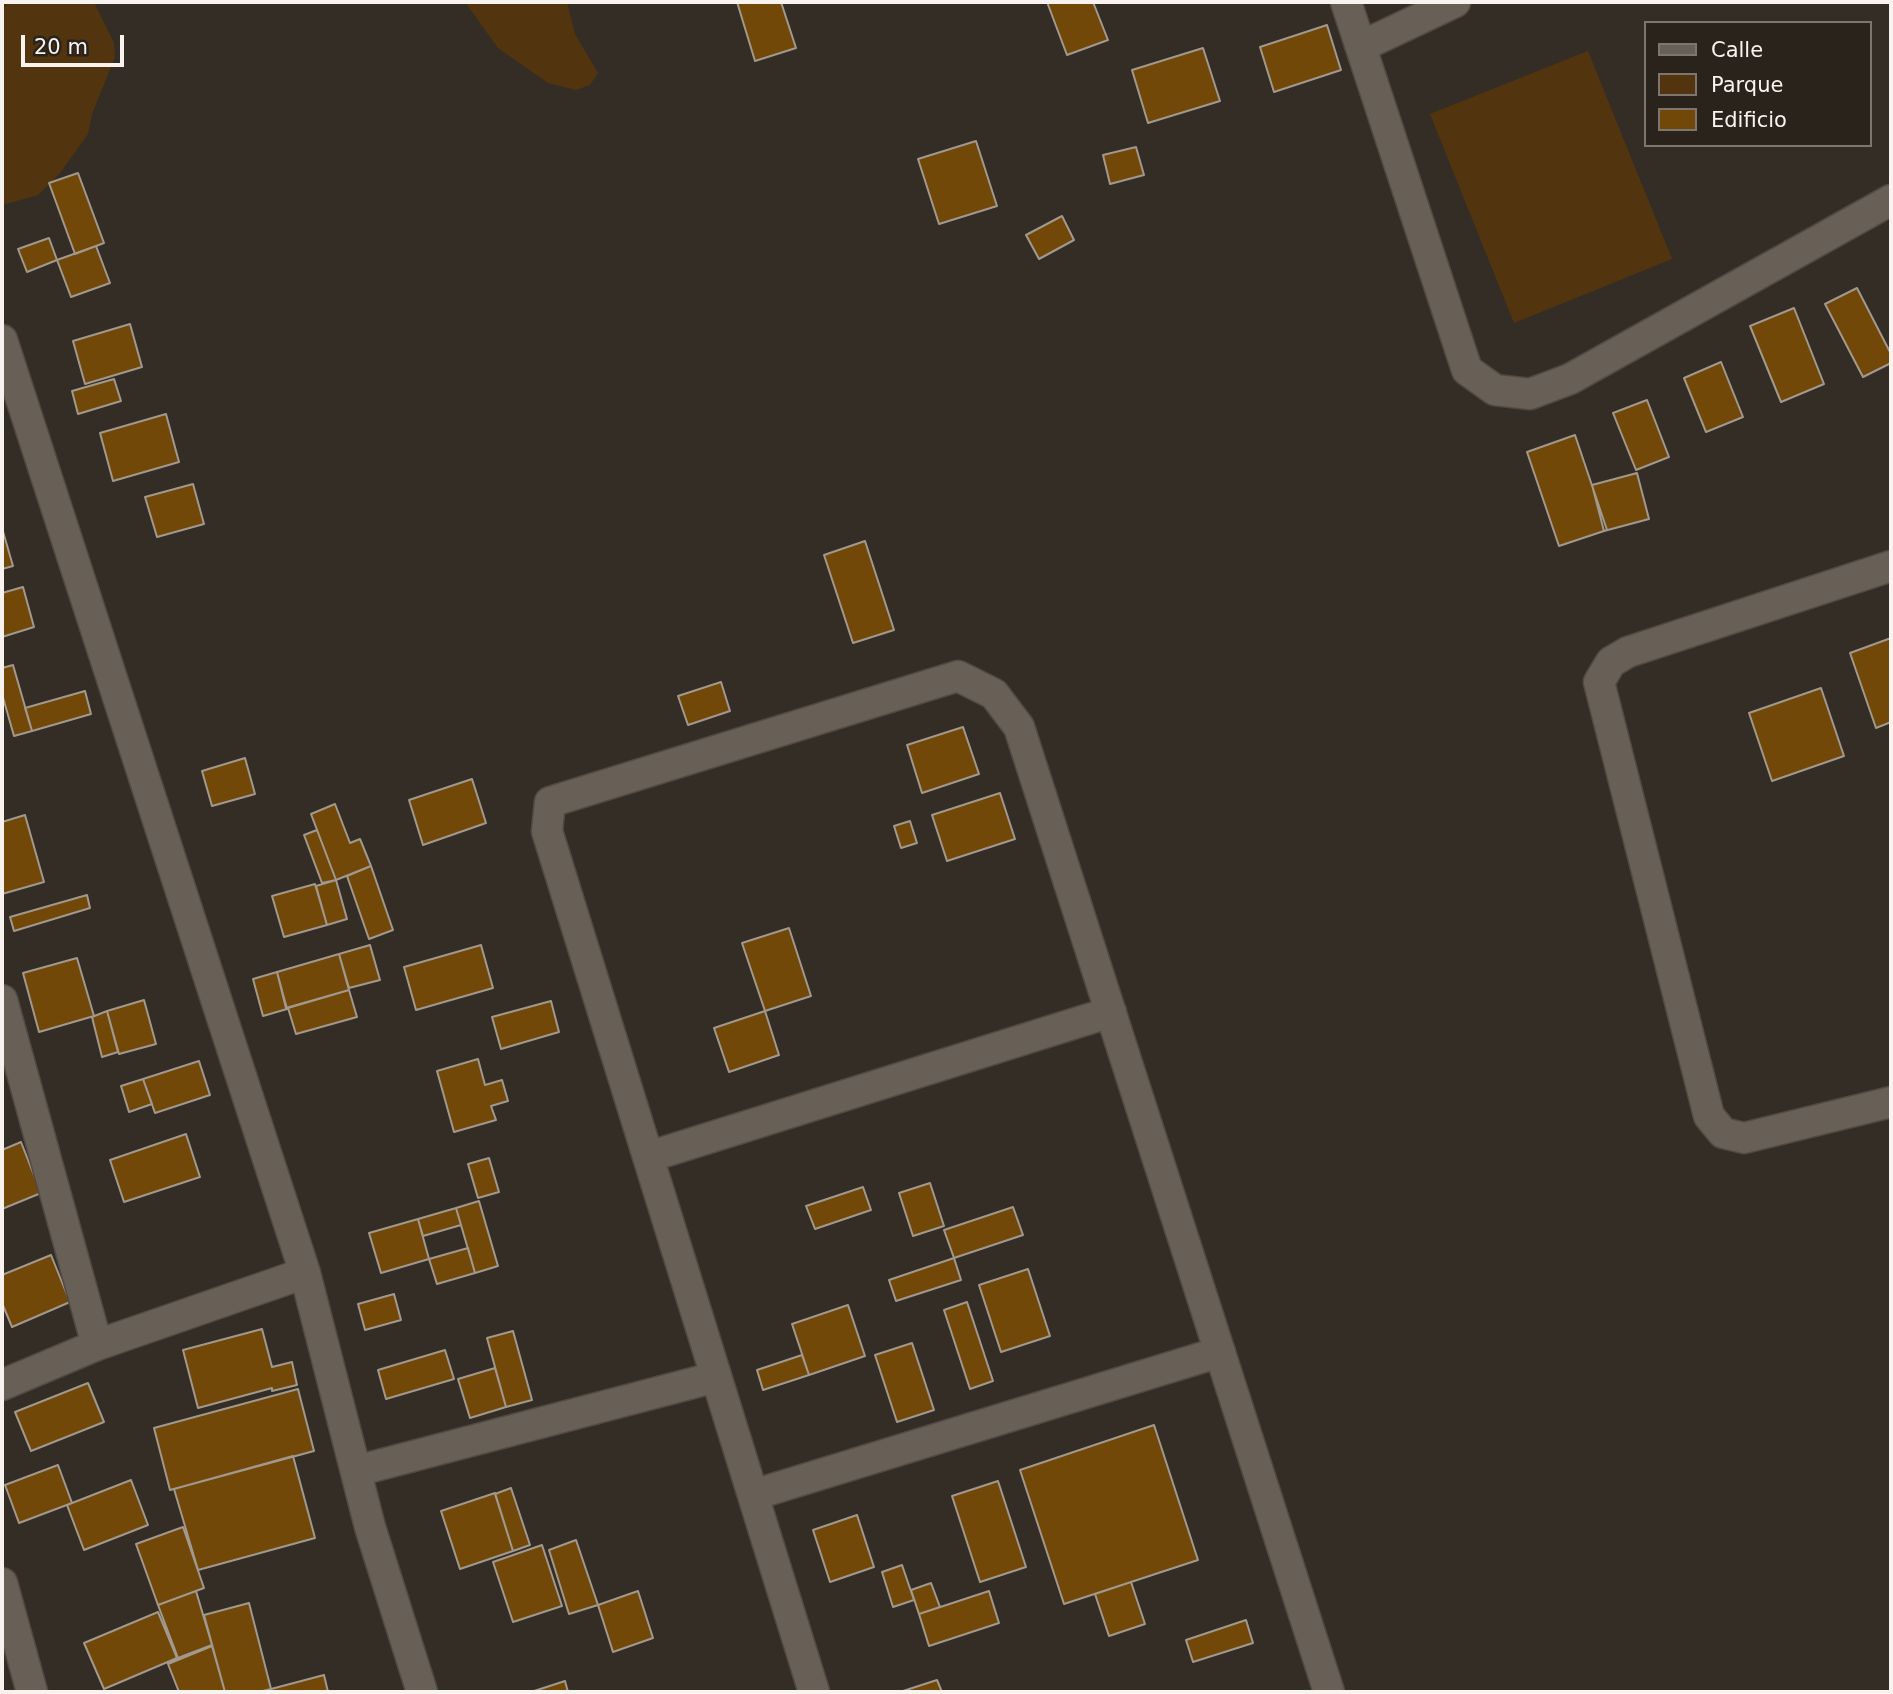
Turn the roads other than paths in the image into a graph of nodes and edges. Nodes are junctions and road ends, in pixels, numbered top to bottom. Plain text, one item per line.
1 (1346, 2) edge
2 (1455, 2) edge
3 (1362, 46) junction
4 (1891, 200) edge
5 (2, 340) edge
6 (1891, 565) edge
7 (2, 1000) edge
8 (1111, 1012) junction
9 (1891, 1102) edge
10 (648, 1157) junction
11 (305, 1273) junction
12 (97, 1345) junction
13 (1220, 1352) junction
14 (716, 1377) junction
15 (2, 1385) edge
16 (356, 1471) junction
17 (752, 1495) junction
18 (2, 1583) edge
19 (32, 1692) edge
20 (422, 1692) edge
21 (814, 1692) edge
22 (1329, 1692) edge

1 - 3 street
2 - 3 street
3 - 4 street
5 - 11 street
6 - 9 street
7 - 12 street
8 - 10 street
8 - 10 street
8 - 13 street
10 - 14 street
11 - 12 street
11 - 16 street
12 - 15 street
13 - 17 street
13 - 22 street
14 - 16 street
14 - 17 street
16 - 20 street
17 - 21 street
18 - 19 street

